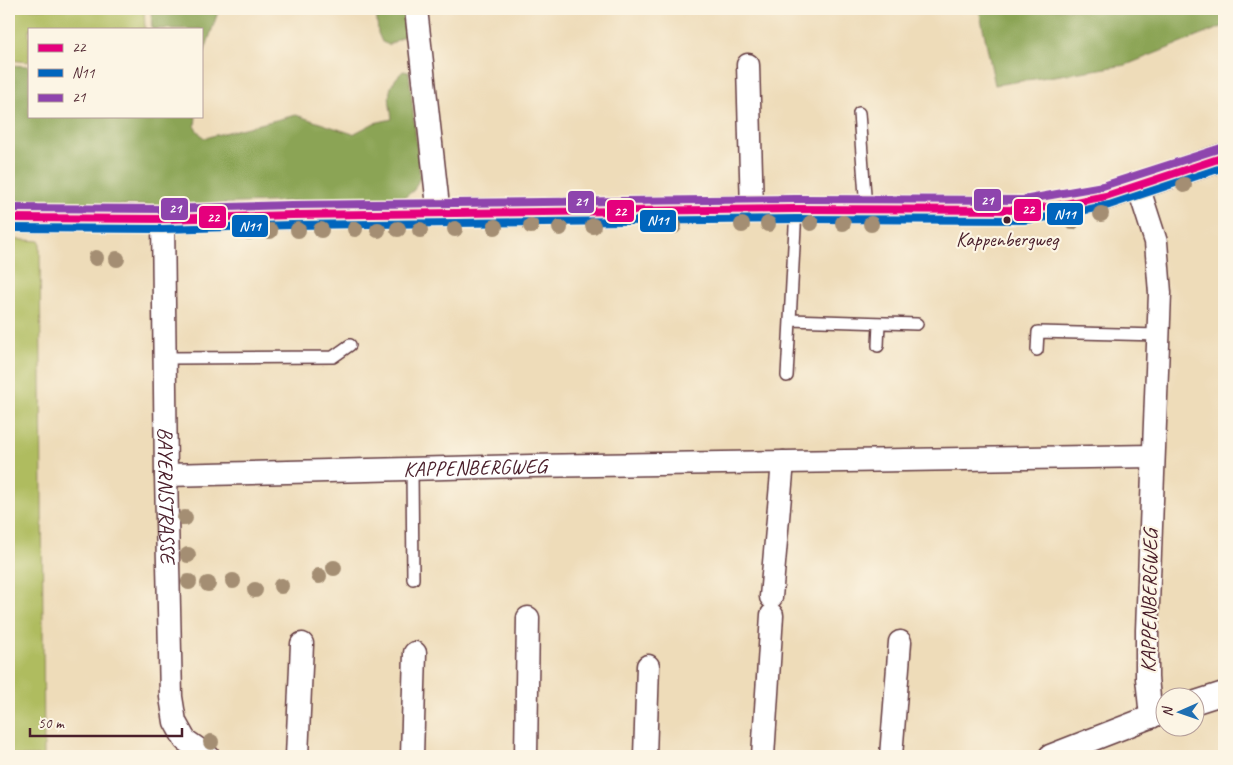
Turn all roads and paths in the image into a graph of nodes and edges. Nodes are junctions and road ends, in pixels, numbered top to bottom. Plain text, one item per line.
1 (416, 9) edge
2 (748, 65) dead end
3 (859, 113) dead end
4 (1224, 157) edge
5 (1138, 186) junction
6 (796, 209) junction
7 (752, 210) junction
8 (866, 210) junction
9 (438, 213) junction
10 (9, 218) edge
11 (163, 219) junction
12 (790, 320) junction
13 (879, 323) junction
14 (917, 324) dead end
15 (1159, 335) junction
16 (350, 346) dead end
17 (878, 346) dead end
18 (1037, 350) dead end
19 (165, 358) junction
20 (788, 376) dead end
21 (1153, 456) junction
22 (783, 462) junction
23 (412, 469) junction
24 (166, 475) junction
25 (413, 579) dead end
26 (528, 618) dead end
27 (900, 642) dead end
28 (302, 644) dead end
29 (415, 653) dead end
30 (648, 666) dead end
31 (1224, 693) edge
32 (1206, 699) edge
33 (1156, 707) edge
34 (1156, 715) edge
35 (182, 748) edge
36 (208, 756) edge
37 (297, 756) edge
38 (412, 756) edge
39 (526, 756) edge
40 (645, 756) edge
41 (763, 756) edge
42 (891, 756) edge
43 (1050, 756) edge

1 - 9 street
2 - 7 street
3 - 8 lane
4 - 5 main road
5 - 8 main road
5 - 15 street, KAPPENBERGWEG
6 - 7 main road
6 - 8 main road
6 - 12 lane
7 - 9 main road
9 - 11 main road
10 - 11 main road
11 - 19 street, BAYERNSTRASSE
12 - 13 lane
12 - 20 lane
13 - 14 lane
13 - 17 lane
15 - 18 lane
15 - 21 street, KAPPENBERGWEG
16 - 19 lane
19 - 24 street, BAYERNSTRASSE
21 - 22 street, KAPPENBERGWEG
21 - 33 street, KAPPENBERGWEG
22 - 23 street, KAPPENBERGWEG
22 - 41 street
23 - 24 street, KAPPENBERGWEG
23 - 25 lane
24 - 35 street, BAYERNSTRASSE
26 - 39 street
27 - 42 street
28 - 37 street
29 - 38 street
30 - 40 street
31 - 32 street
34 - 43 street
35 - 36 street, BAYERNSTRASSE

